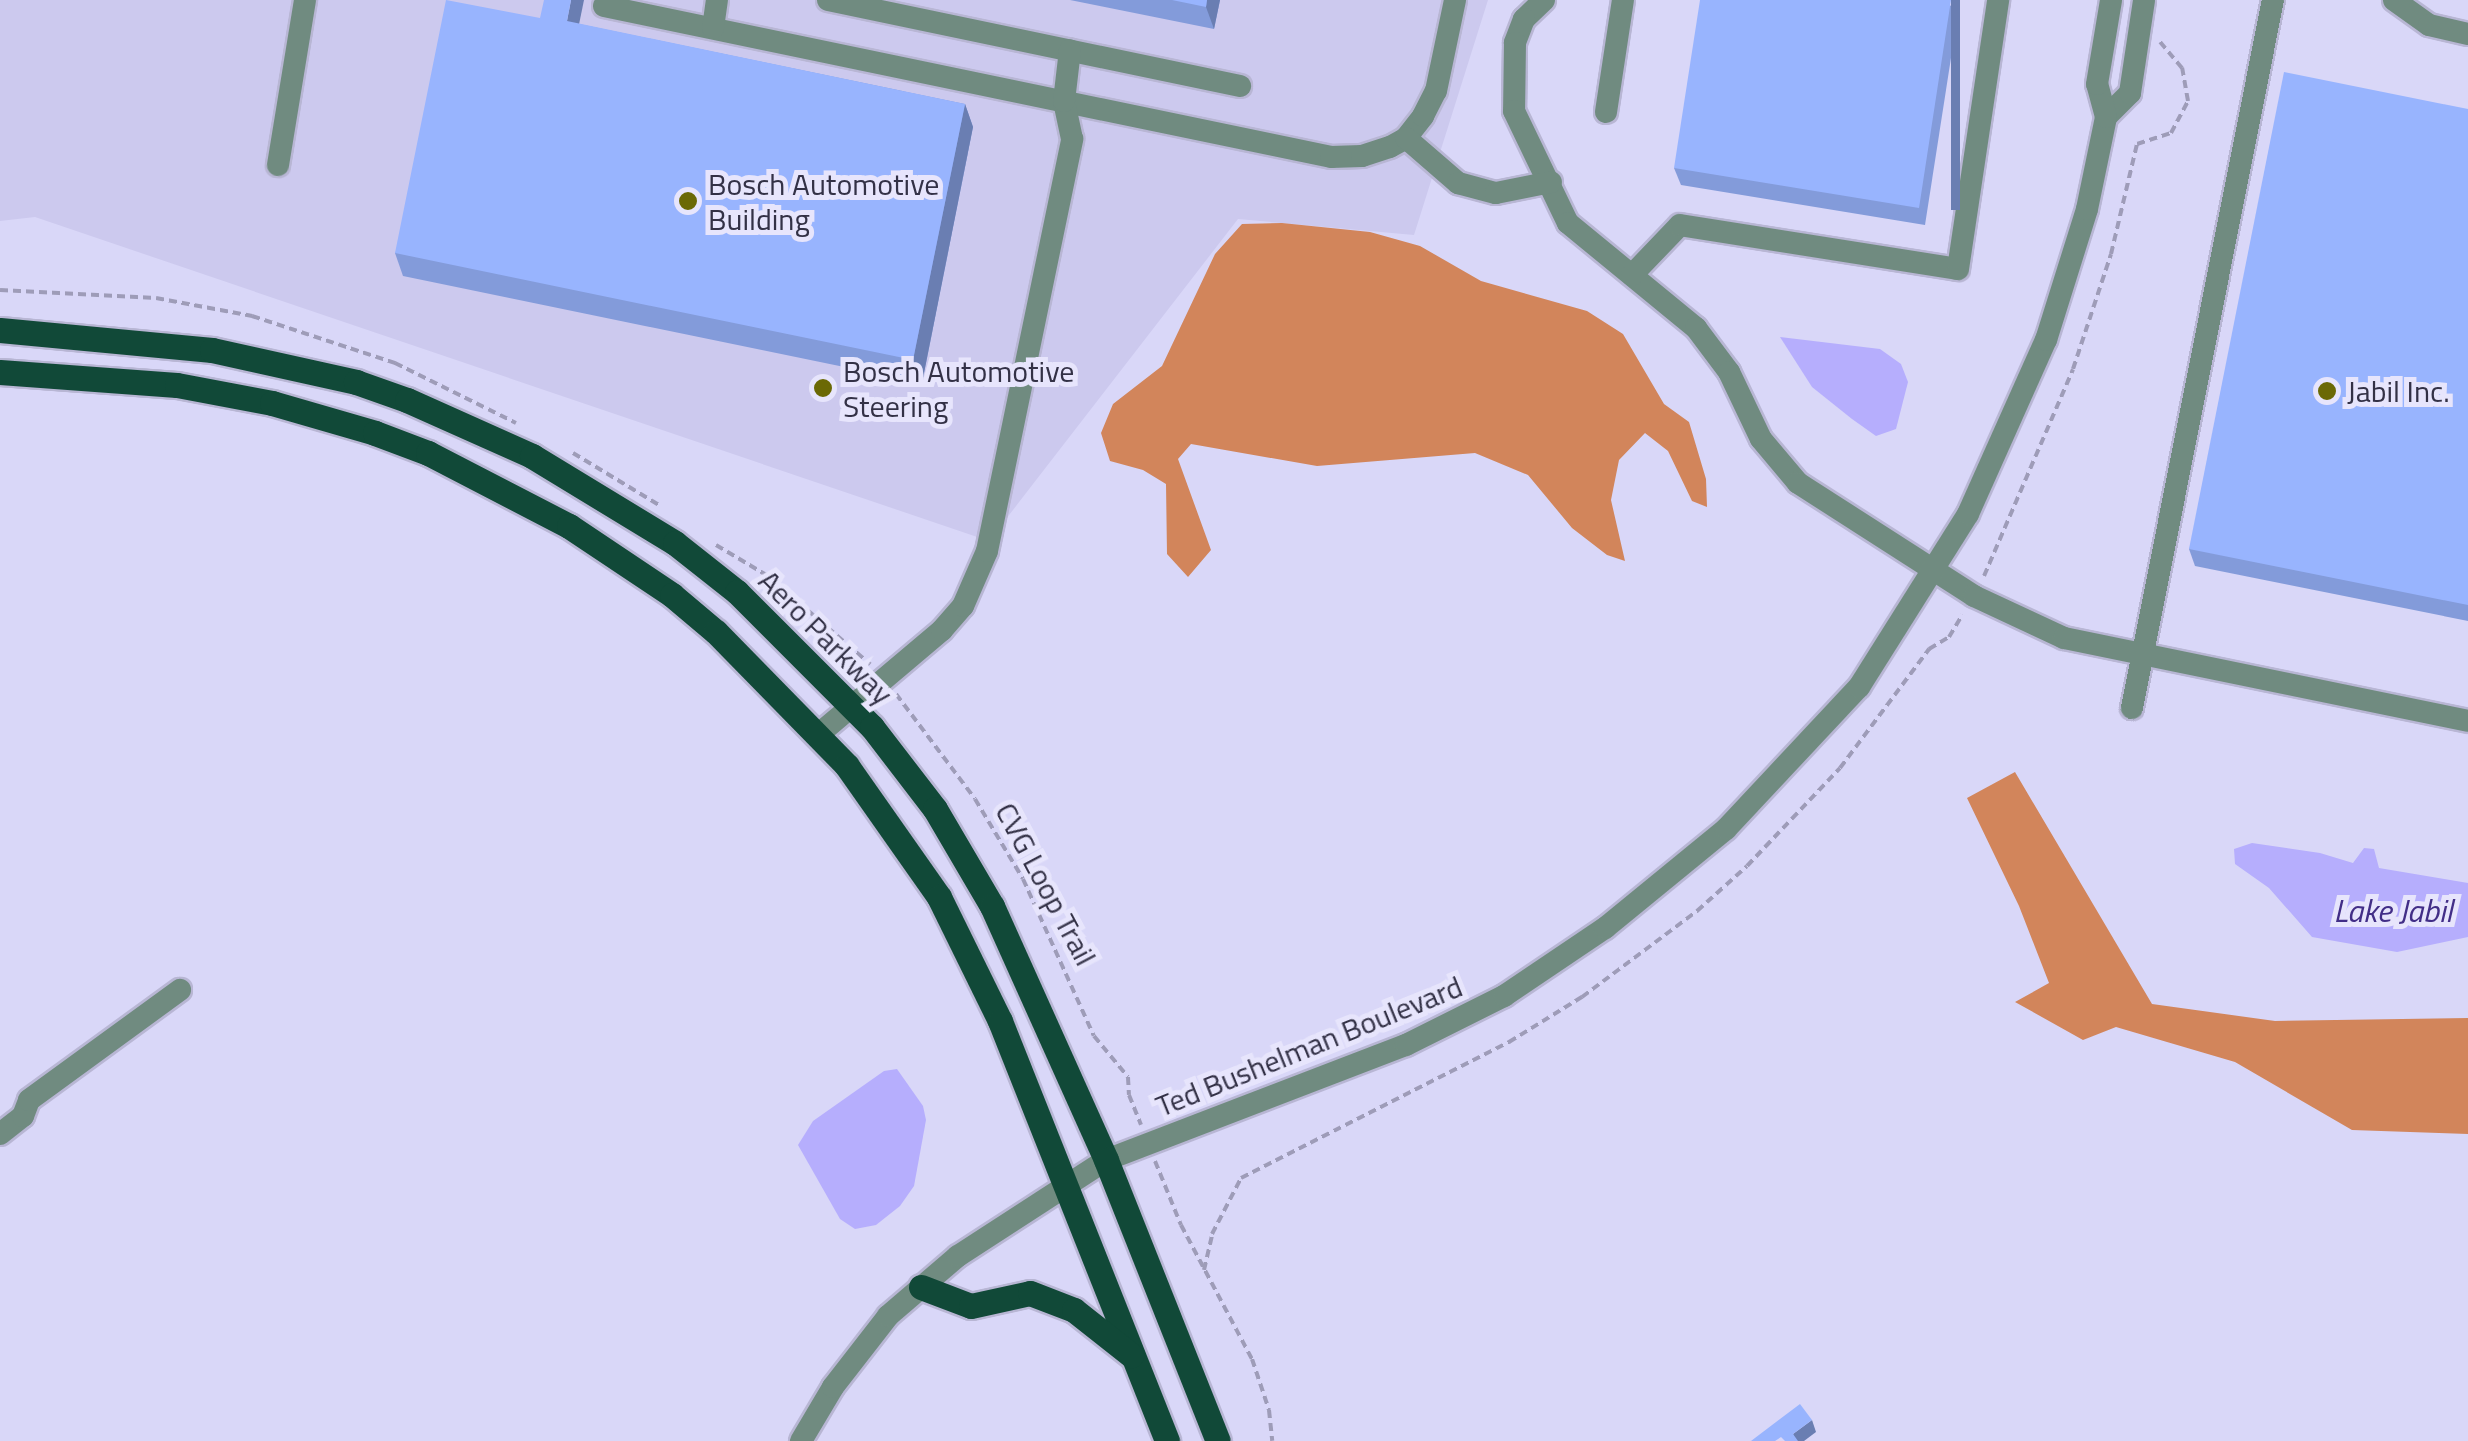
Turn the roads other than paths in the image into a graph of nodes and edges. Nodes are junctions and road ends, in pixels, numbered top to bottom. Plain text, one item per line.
1 (305, 0) edge
2 (717, 0) edge
3 (828, 0) edge
4 (1455, 0) edge
5 (1544, 0) edge
6 (1623, 0) edge
7 (1998, 0) edge
8 (2111, 0) edge
9 (2144, 0) edge
10 (2273, 0) edge
11 (2394, 0) edge
12 (604, 6) dead end
13 (713, 28) junction
14 (2468, 34) edge
15 (1070, 50) junction
16 (1240, 86) dead end
17 (1064, 101) junction
18 (1606, 112) dead end
19 (2106, 117) junction
20 (1406, 138) junction
21 (278, 165) dead end
22 (1552, 182) junction
23 (1632, 275) junction
24 (0, 330) edge
25 (0, 372) edge
26 (1934, 570) junction
27 (2142, 656) junction
28 (852, 706) junction
29 (2132, 708) dead end
30 (2468, 720) edge
31 (819, 734) junction
32 (180, 990) dead end
33 (0, 1134) edge
34 (1106, 1160) junction
35 (1064, 1184) junction
36 (921, 1287) junction
37 (1134, 1358) junction
38 (802, 1441) edge
39 (1168, 1441) edge
40 (1218, 1441) edge

1 - 21 street
2 - 13 street
3 - 15 street
4 - 20 street
5 - 22 street
6 - 18 street
7 - 23 street
8 - 19 street, Ted Bushelman Boulevard
9 - 19 street, Ted Bushelman Boulevard
10 - 27 street
11 - 14 street
12 - 13 street
13 - 17 street
15 - 16 street
15 - 17 street
17 - 20 street
17 - 28 street
19 - 26 street, Ted Bushelman Boulevard
20 - 22 street
22 - 23 street
23 - 26 street
24 - 28 main road, Aero Parkway
25 - 31 main road
26 - 27 street
26 - 34 street, Ted Bushelman Boulevard
27 - 29 street
27 - 30 street
28 - 31 street
28 - 34 main road, Aero Parkway
31 - 35 main road
32 - 33 street
34 - 35 street, Ted Bushelman Boulevard
34 - 40 main road, Aero Parkway
35 - 36 street, Ted Bushelman Boulevard
35 - 37 main road
36 - 37 main road
36 - 38 street, Ted Bushelman Boulevard
37 - 39 main road

